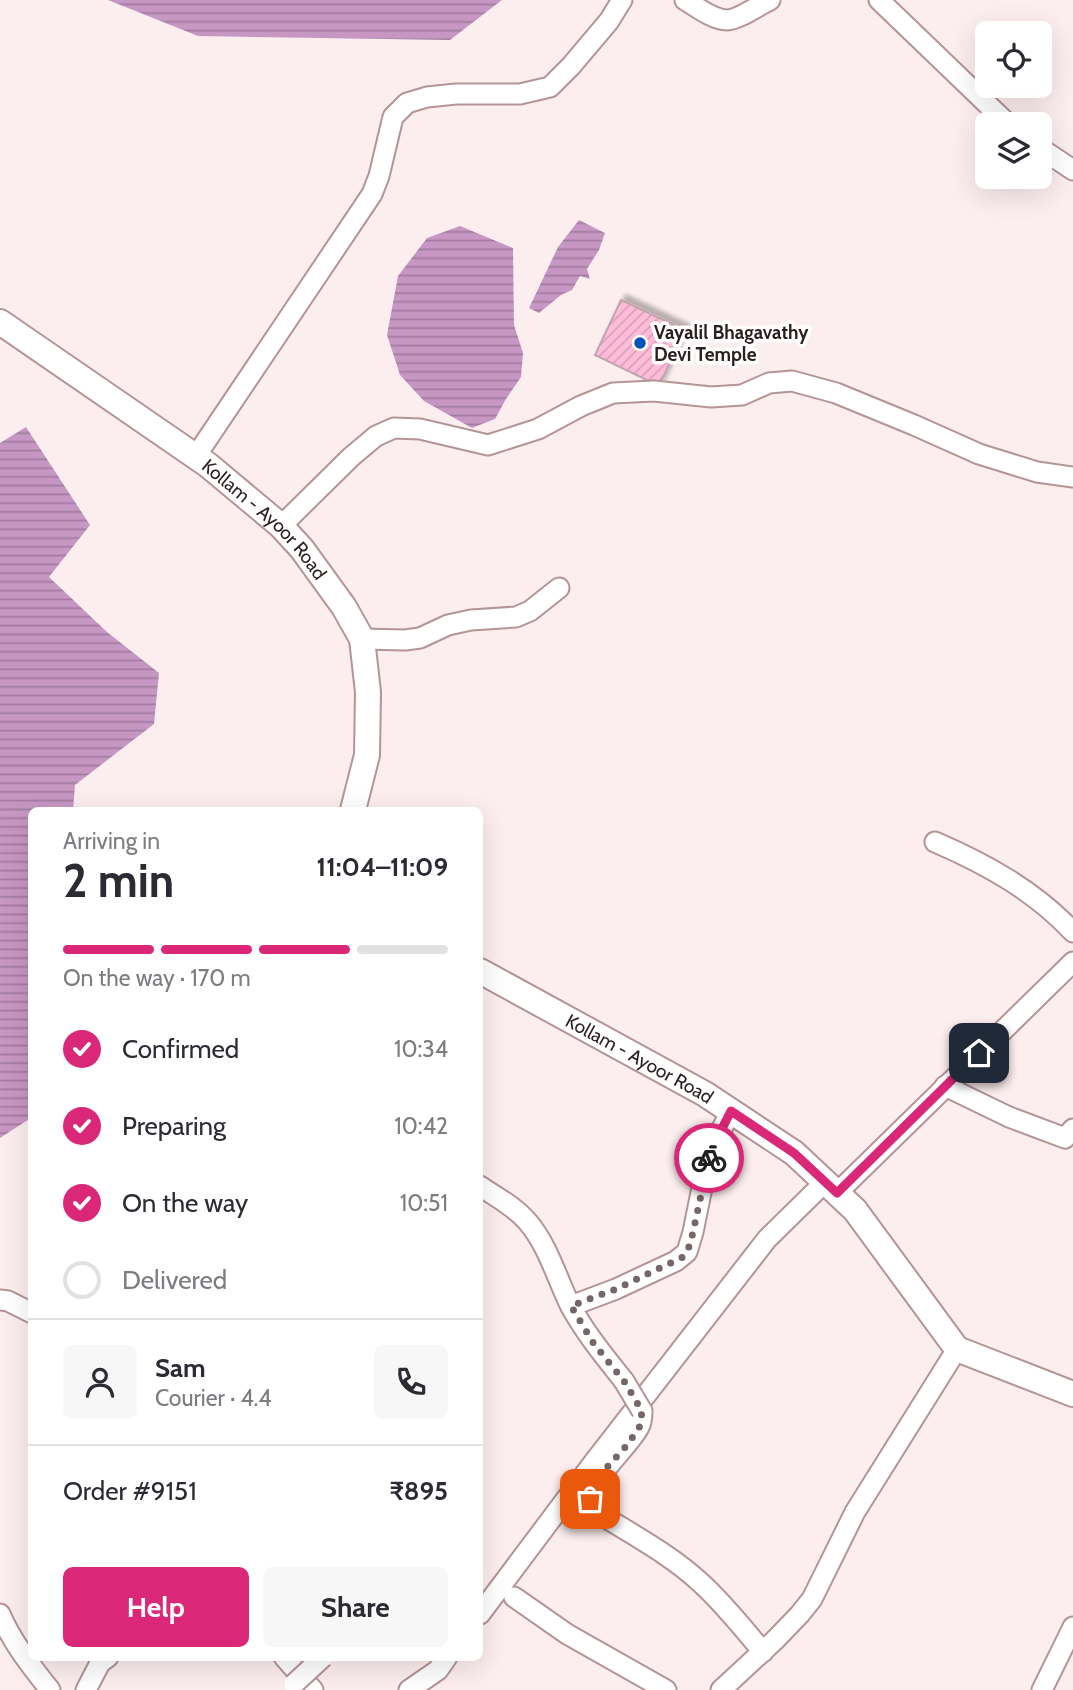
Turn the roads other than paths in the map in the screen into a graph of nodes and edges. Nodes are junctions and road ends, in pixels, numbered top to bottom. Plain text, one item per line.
1 (622, 0) edge
2 (685, 0) edge
3 (770, 0) edge
4 (879, 0) edge
5 (996, 112) edge
6 (1052, 156) edge
7 (1073, 170) edge
8 (0, 323) edge
9 (196, 456) junction
10 (1073, 477) edge
11 (281, 526) junction
12 (559, 588) dead end
13 (362, 639) junction
14 (354, 807) edge
15 (935, 842) dead end
16 (1073, 932) edge
17 (1073, 962) edge
18 (483, 973) edge
19 (945, 1086) junction
20 (731, 1111) junction
21 (1073, 1129) edge
22 (831, 1187) junction
23 (483, 1188) edge
24 (0, 1300) edge
25 (571, 1306) junction
26 (28, 1311) edge
27 (957, 1349) junction
28 (1073, 1394) edge
29 (514, 1597) dead end
30 (483, 1610) edge
31 (0, 1614) edge
32 (1073, 1627) edge
33 (763, 1652) junction
34 (103, 1661) edge
35 (286, 1661) edge
36 (320, 1661) edge
37 (444, 1661) edge
38 (298, 1688) edge
39 (50, 1690) edge
40 (86, 1690) edge
41 (409, 1690) edge
42 (666, 1690) edge
43 (721, 1690) edge
44 (1042, 1690) edge

1 - 9 street
2 - 3 street
4 - 5 street
6 - 7 street
8 - 9 main road, Kollam - Ayoor Road
9 - 11 main road, Kollam - Ayoor Road
10 - 11 street
11 - 13 main road, Kollam - Ayoor Road
12 - 13 street
13 - 14 main road, Kollam - Ayoor Road
15 - 16 street
17 - 19 street
18 - 20 main road, Kollam - Ayoor Road
19 - 21 street
19 - 22 street
20 - 22 main road, Kollam - Ayoor Road
20 - 25 street
22 - 27 main road, Kollam - Ayoor Road
22 - 30 street
23 - 25 street
24 - 26 street
25 - 33 street, bridge
27 - 28 main road
27 - 33 street
29 - 42 street
31 - 39 street
32 - 44 street
33 - 43 street
34 - 40 street
35 - 38 street
36 - 38 street, bridge
37 - 41 street

